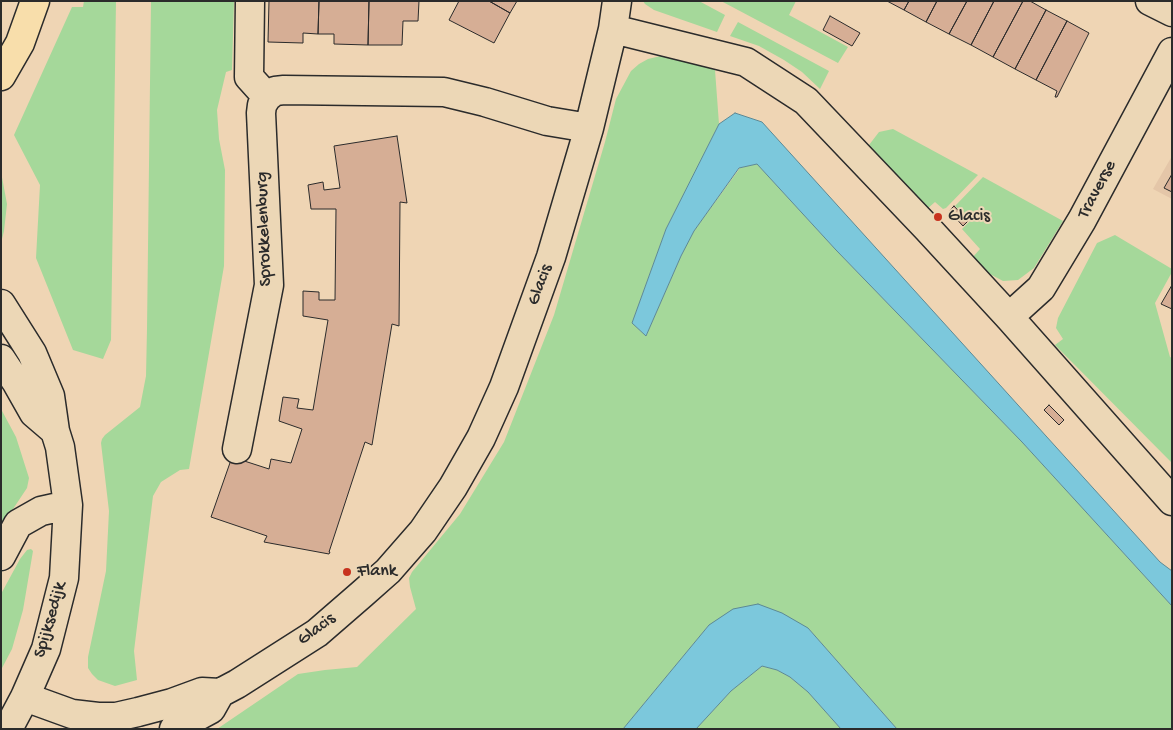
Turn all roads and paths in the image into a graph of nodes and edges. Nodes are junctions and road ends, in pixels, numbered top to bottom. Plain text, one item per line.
1 (35, 1) edge
2 (250, 1) edge
3 (617, 1) edge
4 (1150, 1) edge
5 (1172, 12) edge
6 (613, 30) junction
7 (1172, 52) edge
8 (1, 76) edge
9 (267, 97) junction
10 (589, 128) junction
11 (1, 304) edge
12 (1008, 317) junction
13 (1, 359) edge
14 (55, 431) junction
15 (237, 449) dead end
16 (1172, 501) edge
17 (68, 505) junction
18 (1, 556) edge
19 (220, 693) junction
20 (25, 697) junction
21 (8, 729) edge
22 (174, 729) edge

1 - 8 main road
2 - 9 street
3 - 6 street
4 - 5 street
6 - 10 street, Glacis
6 - 12 street
7 - 12 street, Traverse
9 - 10 street
9 - 15 street, Sprokkelenburg
10 - 19 street, Glacis
11 - 14 street, Spijksedijk
12 - 16 street
13 - 14 street
14 - 17 street, Spijksedijk
17 - 18 street
17 - 20 street, Spijksedijk
19 - 20 street, Glacis
19 - 22 street, Glacis
20 - 21 street, Spijksedijk

